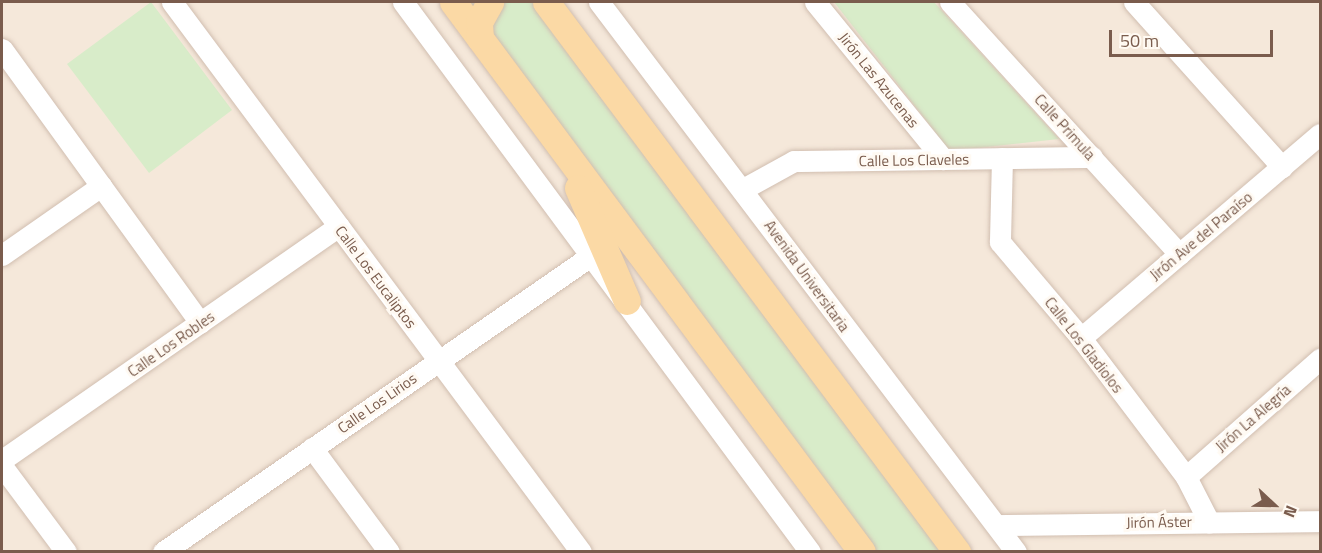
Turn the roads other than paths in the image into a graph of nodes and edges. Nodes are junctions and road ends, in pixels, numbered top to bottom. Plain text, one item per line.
1 (172, 2) edge
2 (403, 2) edge
3 (453, 2) edge
4 (490, 2) edge
5 (546, 2) edge
6 (598, 2) edge
7 (815, 2) edge
8 (950, 2) edge
9 (1134, 2) edge
10 (480, 38) junction
11 (2, 49) edge
12 (1320, 134) edge
13 (560, 146) junction
14 (1092, 157) junction
15 (1002, 158) junction
16 (943, 159) junction
17 (1282, 167) junction
18 (100, 186) junction
19 (743, 189) junction
20 (339, 226) junction
21 (1179, 254) junction
22 (2, 255) edge
23 (592, 255) junction
24 (627, 302) junction
25 (200, 323) junction
26 (1081, 338) junction
27 (439, 360) junction
28 (1320, 360) edge
29 (312, 448) junction
30 (2, 460) edge
31 (2, 466) edge
32 (1186, 477) junction
33 (1320, 521) edge
34 (1209, 522) junction
35 (997, 525) junction
36 (66, 552) edge
37 (163, 552) edge
38 (389, 552) edge
39 (581, 552) edge
40 (810, 552) edge
41 (862, 552) edge
42 (957, 552) edge
43 (1016, 552) edge

1 - 20 street, Calle Los Eucaliptos
2 - 23 street
3 - 10 main road
4 - 10 main road
5 - 42 main road
6 - 19 street, Avenida Universitaria
7 - 16 street, Jirón Las Azucenas
8 - 14 street, Calle Primula
9 - 17 street
10 - 13 main road
11 - 18 street
12 - 17 street, Jirón Ave del Paraíso
13 - 24 main road
13 - 41 main road
14 - 15 street, Calle Los Claveles
14 - 21 street, Calle Primula
15 - 16 street, Calle Los Claveles
15 - 26 street, Calle Los Gladiolos
16 - 19 street, Calle Los Claveles
17 - 21 street, Jirón Ave del Paraíso
18 - 22 street
18 - 25 street
19 - 35 street, Avenida Universitaria
20 - 25 street, Calle Los Robles
20 - 27 street, Calle Los Eucaliptos
21 - 26 street, Jirón Ave del Paraíso
23 - 24 street
23 - 27 street, Calle Los Lirios
24 - 40 street
25 - 30 street, Calle Los Robles
26 - 32 street, Calle Los Gladiolos
27 - 29 street, Calle Los Lirios
27 - 39 street, Calle Los Eucaliptos
28 - 32 street, Jirón La Alegría
29 - 37 street, Calle Los Lirios
29 - 38 street
31 - 36 street
32 - 34 street, Calle Los Gladiolos
33 - 34 street, Jirón Áster
34 - 35 street, Jirón Áster
35 - 43 street, Avenida Universitaria

